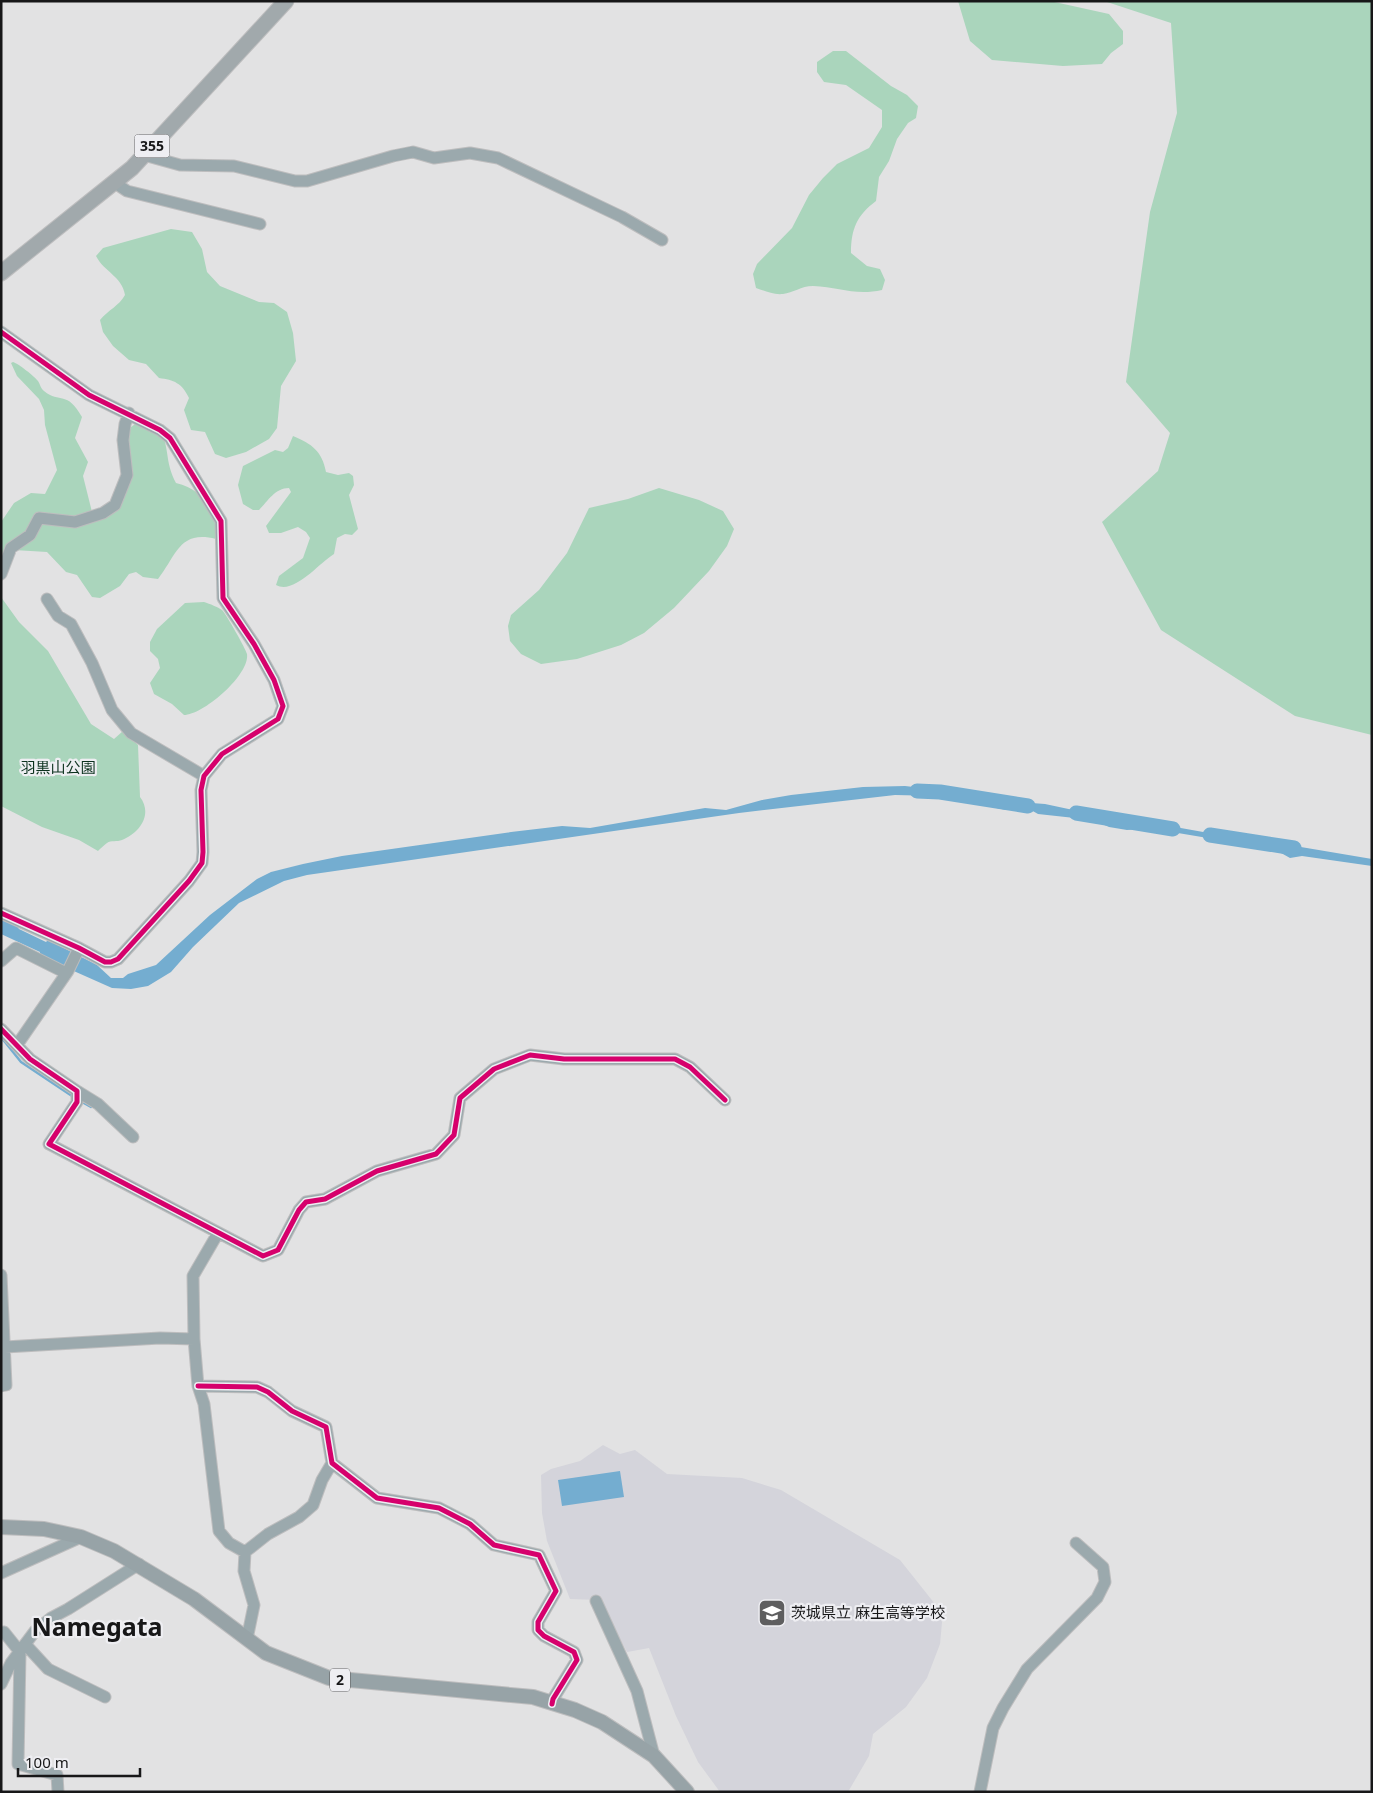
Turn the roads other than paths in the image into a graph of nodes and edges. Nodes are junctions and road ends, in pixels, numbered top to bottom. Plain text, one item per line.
1 (286, 1) edge
2 (144, 155) junction
3 (115, 183) junction
4 (260, 224) dead end
5 (662, 240) dead end
6 (1, 273) edge
7 (1, 332) edge
8 (129, 413) junction
9 (1, 574) edge
10 (47, 599) dead end
11 (204, 776) junction
12 (1, 913) edge
13 (78, 950) junction
14 (1, 961) edge
15 (67, 972) junction
16 (1, 1029) edge
17 (17, 1045) junction
18 (77, 1092) junction
19 (725, 1100) dead end
20 (133, 1138) dead end
21 (218, 1233) junction
22 (1, 1275) edge
23 (194, 1339) junction
24 (5, 1347) junction
25 (1, 1386) edge
26 (198, 1386) junction
27 (332, 1463) junction
28 (1, 1527) edge
29 (81, 1537) junction
30 (1076, 1543) dead end
31 (245, 1552) junction
32 (139, 1564) junction
33 (1, 1573) edge
34 (596, 1601) dead end
35 (4, 1632) dead end
36 (247, 1639) junction
37 (22, 1648) junction
38 (1, 1684) edge
39 (105, 1697) dead end
40 (552, 1704) junction
41 (654, 1756) junction
42 (58, 1792) edge
43 (688, 1792) edge
44 (980, 1792) edge

1 - 2 highway, 355
2 - 3 highway, 355
2 - 5 street
3 - 4 street
3 - 6 highway, 355
7 - 8 street
8 - 9 street
8 - 11 street
10 - 11 street
11 - 13 street
12 - 13 street
13 - 15 street
14 - 15 street
15 - 17 street
16 - 17 street
17 - 18 street
18 - 20 street
18 - 21 street
19 - 21 street
21 - 23 street
22 - 24 street
23 - 24 street
23 - 26 street
24 - 25 street
26 - 27 street
26 - 31 street
27 - 31 street
27 - 40 street
28 - 29 main road, 2
29 - 32 main road, 2
29 - 33 street
30 - 44 street
31 - 36 street
32 - 36 main road, 2
32 - 37 street
34 - 41 street
35 - 37 street
36 - 40 main road, 2
37 - 38 street
37 - 39 street
37 - 42 street
40 - 41 main road, 2
41 - 43 main road, 2

